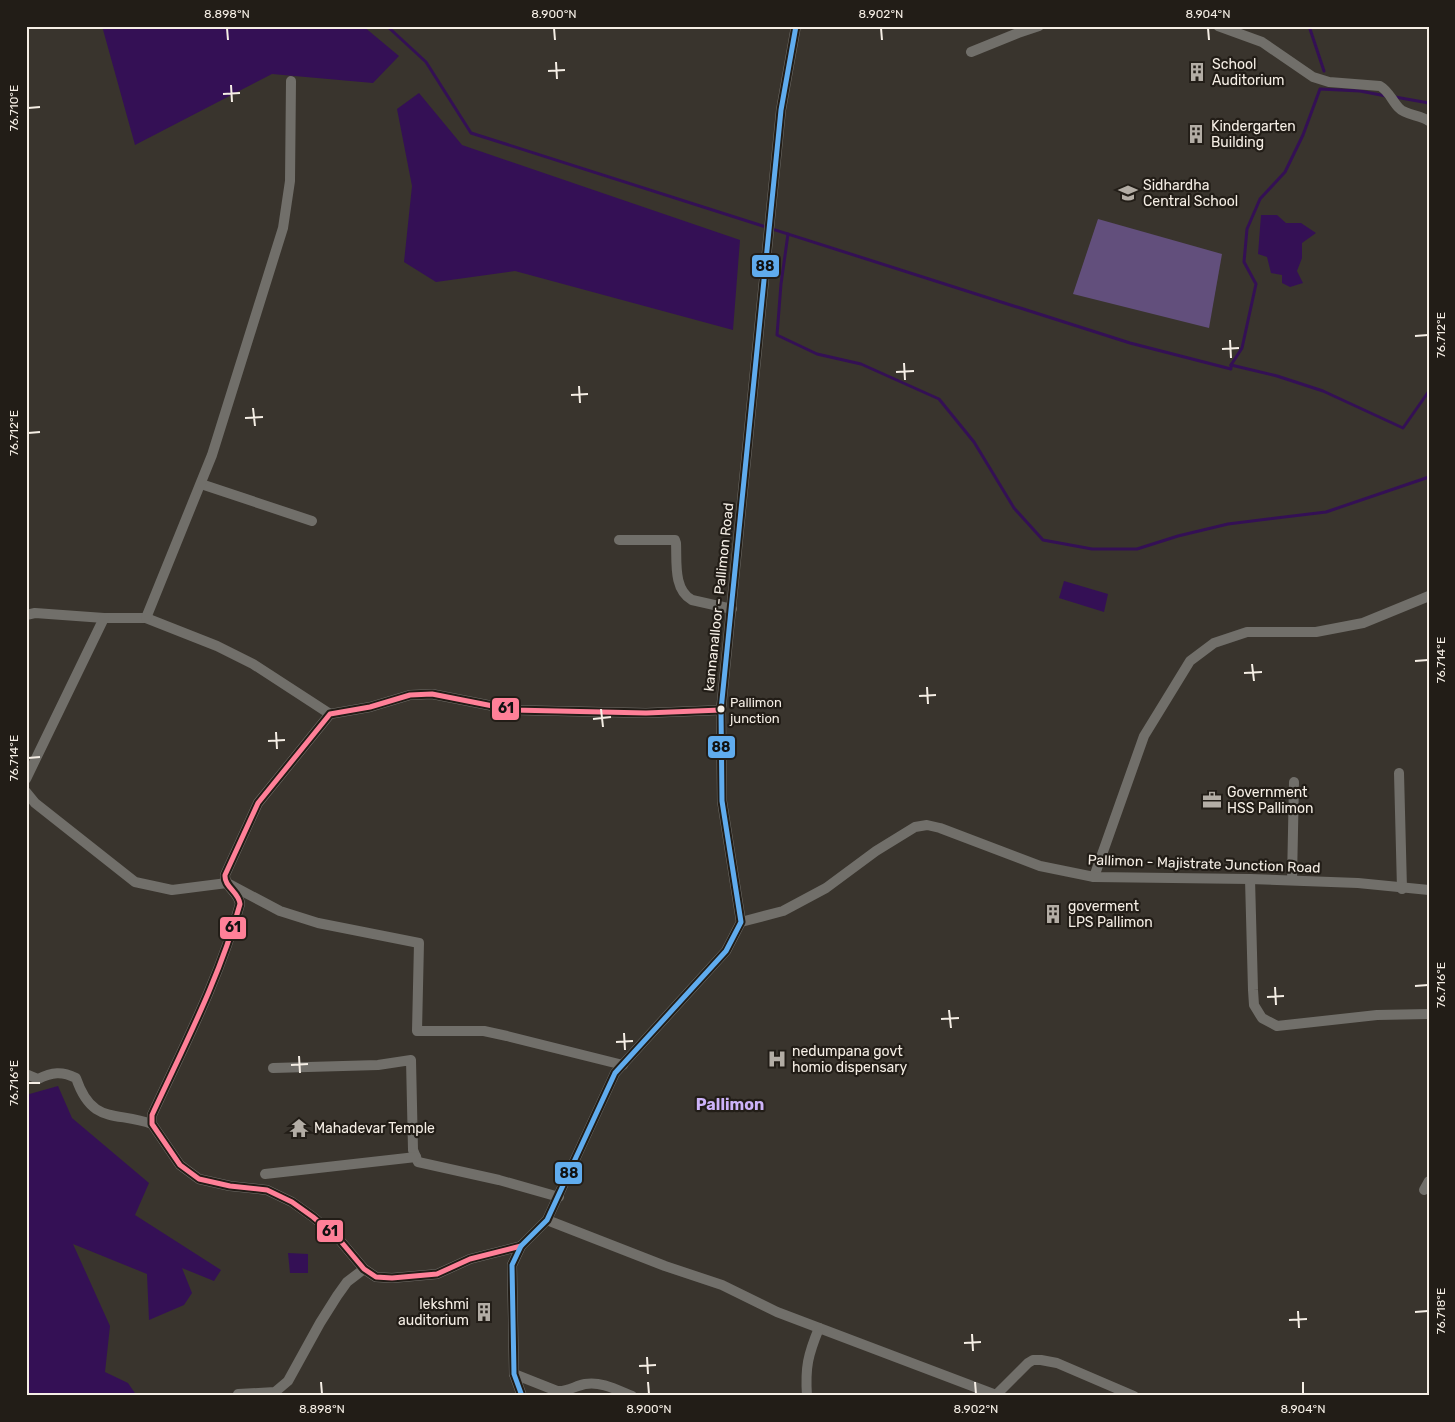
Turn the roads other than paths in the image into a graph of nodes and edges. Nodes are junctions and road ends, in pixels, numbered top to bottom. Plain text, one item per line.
1 (796, 26) edge
2 (1039, 26) edge
3 (1218, 26) edge
4 (971, 52) dead end
5 (292, 81) dead end
6 (1429, 121) edge
7 (201, 484) junction
8 (312, 521) dead end
9 (619, 540) dead end
10 (1429, 596) edge
11 (732, 609) junction
12 (26, 615) edge
13 (104, 618) junction
14 (146, 618) junction
15 (722, 710) junction
16 (330, 714) junction
17 (1399, 773) dead end
18 (26, 779) edge
19 (1294, 782) dead end
20 (26, 792) edge
21 (1094, 877) junction
22 (1250, 879) junction
23 (1292, 880) junction
24 (226, 883) junction
25 (1402, 888) junction
26 (1429, 890) edge
27 (741, 922) junction
28 (1429, 1014) edge
29 (623, 1064) junction
30 (272, 1068) dead end
31 (26, 1074) edge
32 (152, 1124) junction
33 (416, 1157) junction
34 (265, 1174) dead end
35 (559, 1197) junction
36 (547, 1220) junction
37 (521, 1246) junction
38 (364, 1269) junction
39 (819, 1328) junction
40 (514, 1374) junction
41 (238, 1394) dead end
42 (996, 1395) edge
43 (522, 1396) edge
44 (632, 1396) edge
45 (807, 1396) edge
46 (1134, 1396) edge

1 - 11 street, kannanalloor - Pallimon Road
2 - 4 street
3 - 6 street
5 - 7 street
7 - 8 street
7 - 14 street
9 - 11 street
10 - 21 street
11 - 15 street, kannanalloor - Pallimon Road
12 - 13 street
13 - 14 street
13 - 18 street
14 - 16 street
15 - 16 street
15 - 27 street, kannanalloor - Pallimon Road
16 - 24 street
17 - 25 street
19 - 23 street
20 - 24 street
21 - 22 street, Pallimon - Majistrate Junction Road
21 - 27 street, Pallimon - Majistrate Junction Road
22 - 23 street, Pallimon - Majistrate Junction Road
22 - 28 street
23 - 25 street, Pallimon - Majistrate Junction Road
24 - 29 street
24 - 32 street
25 - 26 street, Pallimon - Majistrate Junction Road
27 - 29 street
29 - 35 street
30 - 33 street
31 - 32 street
32 - 38 street
33 - 34 street
33 - 35 street
35 - 36 street
36 - 37 street
36 - 39 street
37 - 38 street
37 - 40 street
38 - 41 street
39 - 42 street
39 - 45 street
40 - 43 street
40 - 44 street
42 - 46 street

